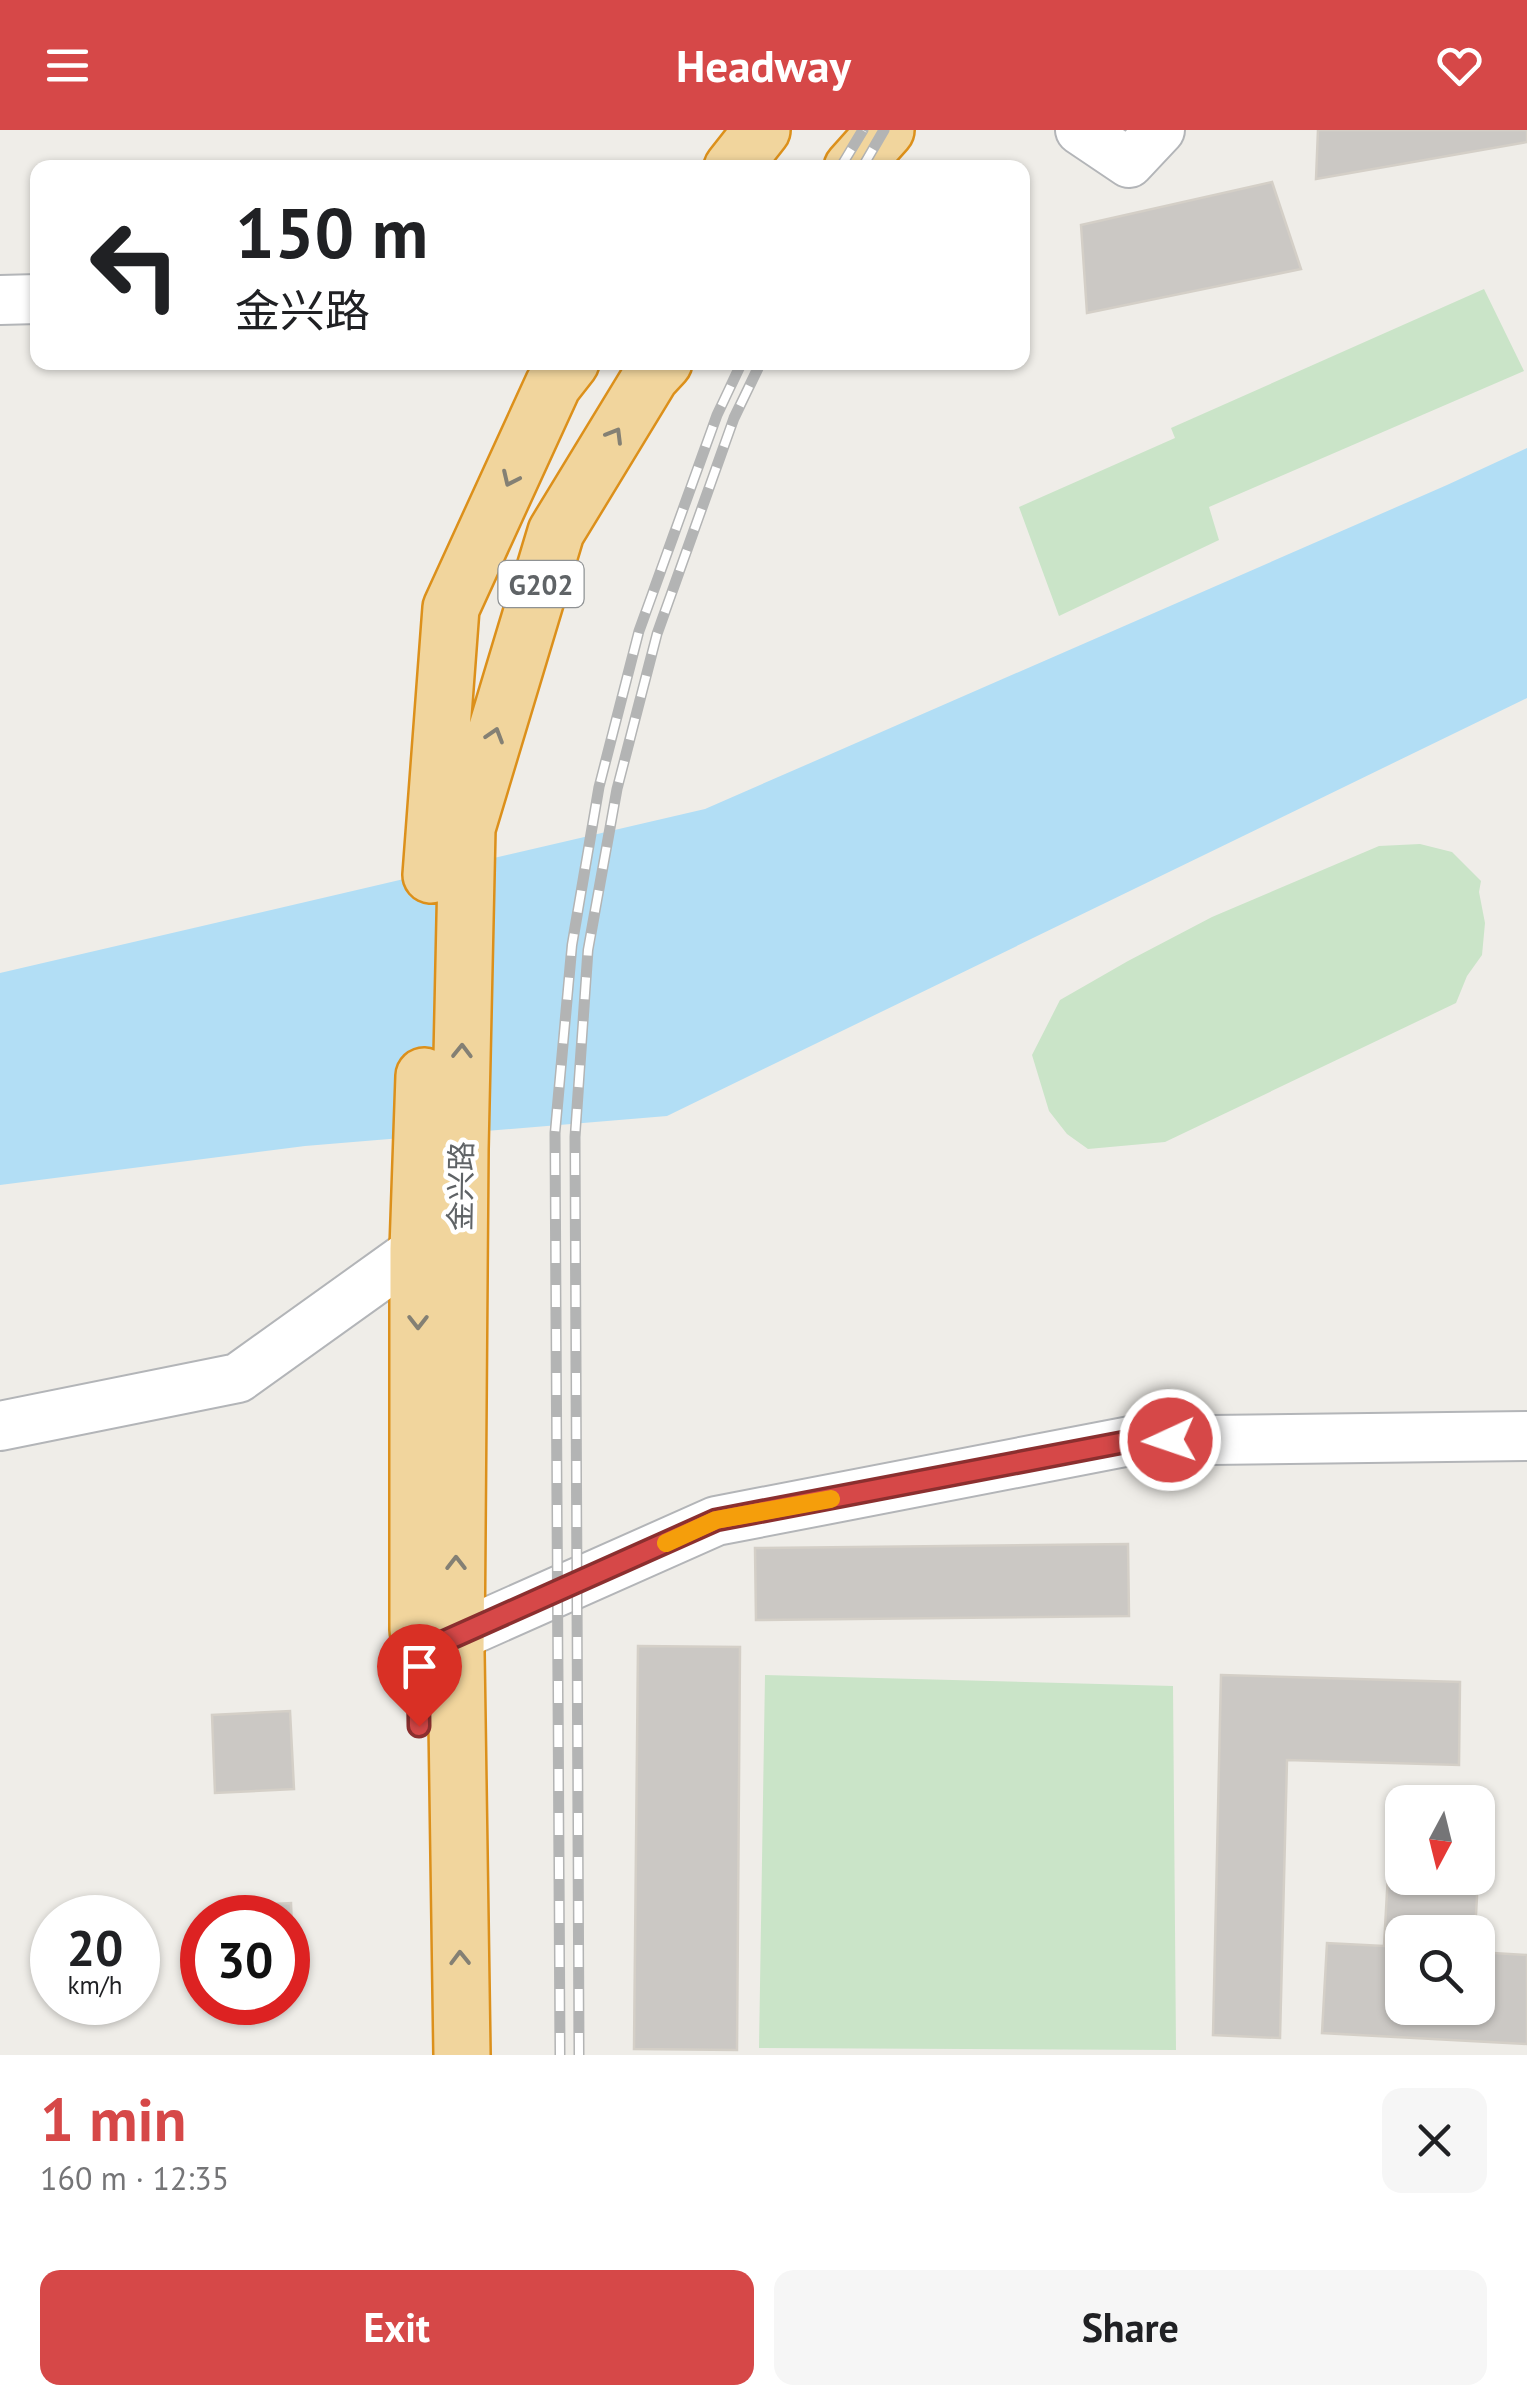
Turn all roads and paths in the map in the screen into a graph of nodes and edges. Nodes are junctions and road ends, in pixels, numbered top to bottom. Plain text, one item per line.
1 (762, 130) edge
2 (886, 130) edge
3 (1080, 130) edge
4 (1160, 130) edge
5 (738, 160) edge
6 (859, 160) edge
7 (30, 299) edge
8 (0, 300) edge
9 (565, 370) edge
10 (657, 370) edge
11 (450, 834) junction
12 (441, 1152) junction
13 (418, 1249) junction
14 (0, 1426) edge
15 (1527, 1436) edge
16 (418, 1653) junction
17 (424, 2055) edge
18 (462, 2055) edge

1 - 5 highway
2 - 6 highway
3 - 4 street
7 - 8 street
9 -> 11 highway, 金兴路 / G202
11 -> 10 highway, 金兴路 / G202
11 - 12 highway, 金兴路 / G202
12 - 13 highway, 金兴路 / G202
18 -> 12 highway, 金兴路 / G202
13 - 14 street
13 -> 16 highway, 金兴路 / G202
15 - 16 street
16 - 17 highway, 金兴路 / G202

